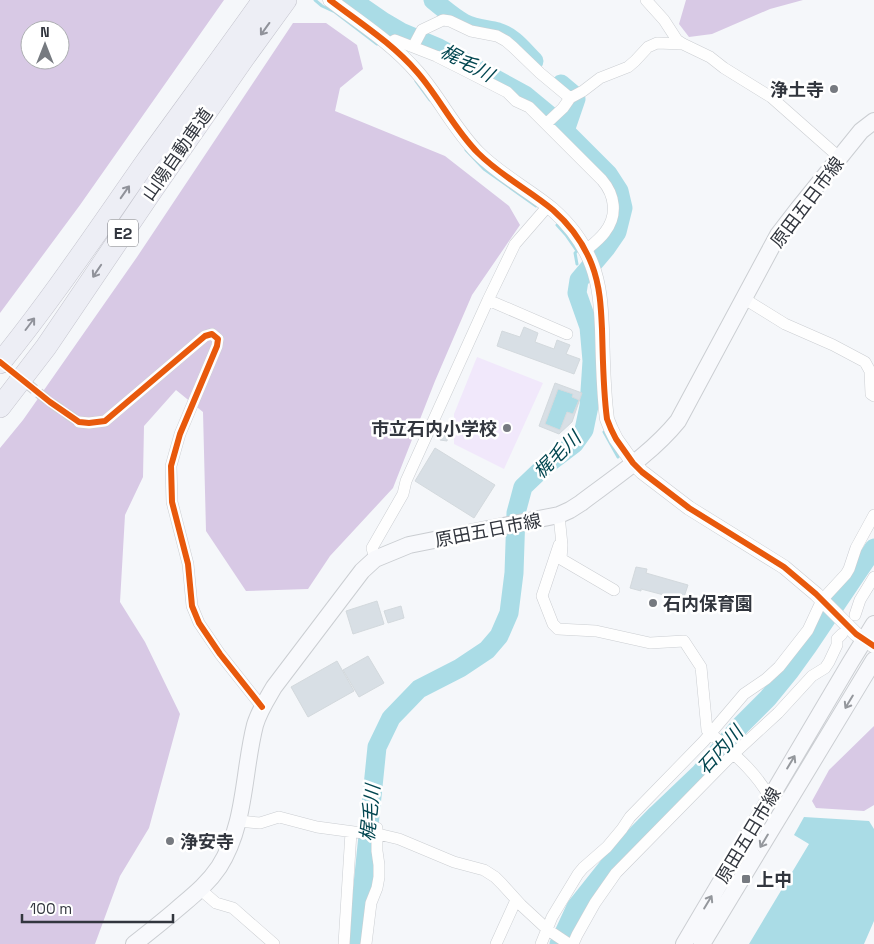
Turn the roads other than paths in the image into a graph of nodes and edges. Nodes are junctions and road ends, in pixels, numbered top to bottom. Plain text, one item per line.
1 (263, 0) edge
2 (286, 0) edge
3 (330, 0) edge
4 (646, 0) edge
5 (388, 44) junction
6 (683, 44) junction
7 (414, 45) junction
8 (237, 52) junction
9 (573, 96) junction
10 (874, 121) edge
11 (548, 123) junction
12 (840, 158) junction
13 (548, 206) junction
14 (586, 253) junction
15 (743, 298) junction
16 (488, 300) junction
17 (567, 334) dead end
18 (0, 363) edge
19 (874, 396) edge
20 (0, 407) edge
21 (79, 422) tunnel mouth
22 (632, 463) junction
23 (558, 515) junction
24 (874, 515) edge
25 (562, 545) junction
26 (375, 559) junction
27 (874, 577) edge
28 (614, 590) dead end
29 (823, 602) junction
30 (847, 624) junction
31 (874, 624) edge
32 (869, 643) edge
33 (874, 660) edge
34 (262, 707) junction
35 (712, 734) junction
36 (733, 753) junction
37 (770, 798) junction
38 (238, 821) junction
39 (352, 832) junction
40 (376, 832) junction
41 (200, 890) junction
42 (516, 900) junction
43 (548, 930) junction
44 (134, 944) edge
45 (274, 944) edge
46 (344, 944) edge
47 (366, 944) edge
48 (496, 944) edge
49 (541, 944) edge
50 (568, 944) edge
51 (573, 944) edge
52 (684, 944) edge
53 (702, 944) edge

1 - 8 highway, 山陽自動車道 / E2
2 -> 8 highway, 山陽自動車道 / E2
3 - 5 street
4 - 6 street
5 - 7 street
5 - 13 street
6 - 9 street
6 - 12 street
7 - 9 street
7 - 11 street
18 -> 8 highway, 山陽自動車道 / E2
8 -> 20 highway, 山陽自動車道 / E2
9 - 11 street
10 - 12 main road, 原田五日市線
11 - 14 street
12 - 15 main road, 原田五日市線
13 - 14 street
13 - 16 street
14 - 22 street
15 - 19 street
15 - 22 main road, 原田五日市線
16 - 17 street
16 - 26 street
21 - 34 street
22 - 23 main road, 原田五日市線
22 - 29 street
23 - 25 street
23 - 26 main road, 原田五日市線
24 - 29 street
25 - 28 street
25 - 35 street
26 - 34 main road, 原田五日市線
27 - 30 street
29 - 30 street
29 - 35 street
30 - 32 street
30 - 36 street
31 - 32 main road, 原田五日市線
37 -> 32 main road, 原田五日市線
33 -> 53 main road, 原田五日市線
34 - 38 main road, 原田五日市線
35 - 36 street
35 - 43 street
36 - 37 street
36 - 51 street
52 -> 37 main road, 原田五日市線
38 - 39 street
38 - 41 main road, 原田五日市線
39 - 40 street
39 - 46 street
40 - 42 street
40 - 47 street
41 - 44 main road, 原田五日市線
41 - 45 street
42 - 43 street
42 - 48 street
43 - 49 street
43 - 50 street

